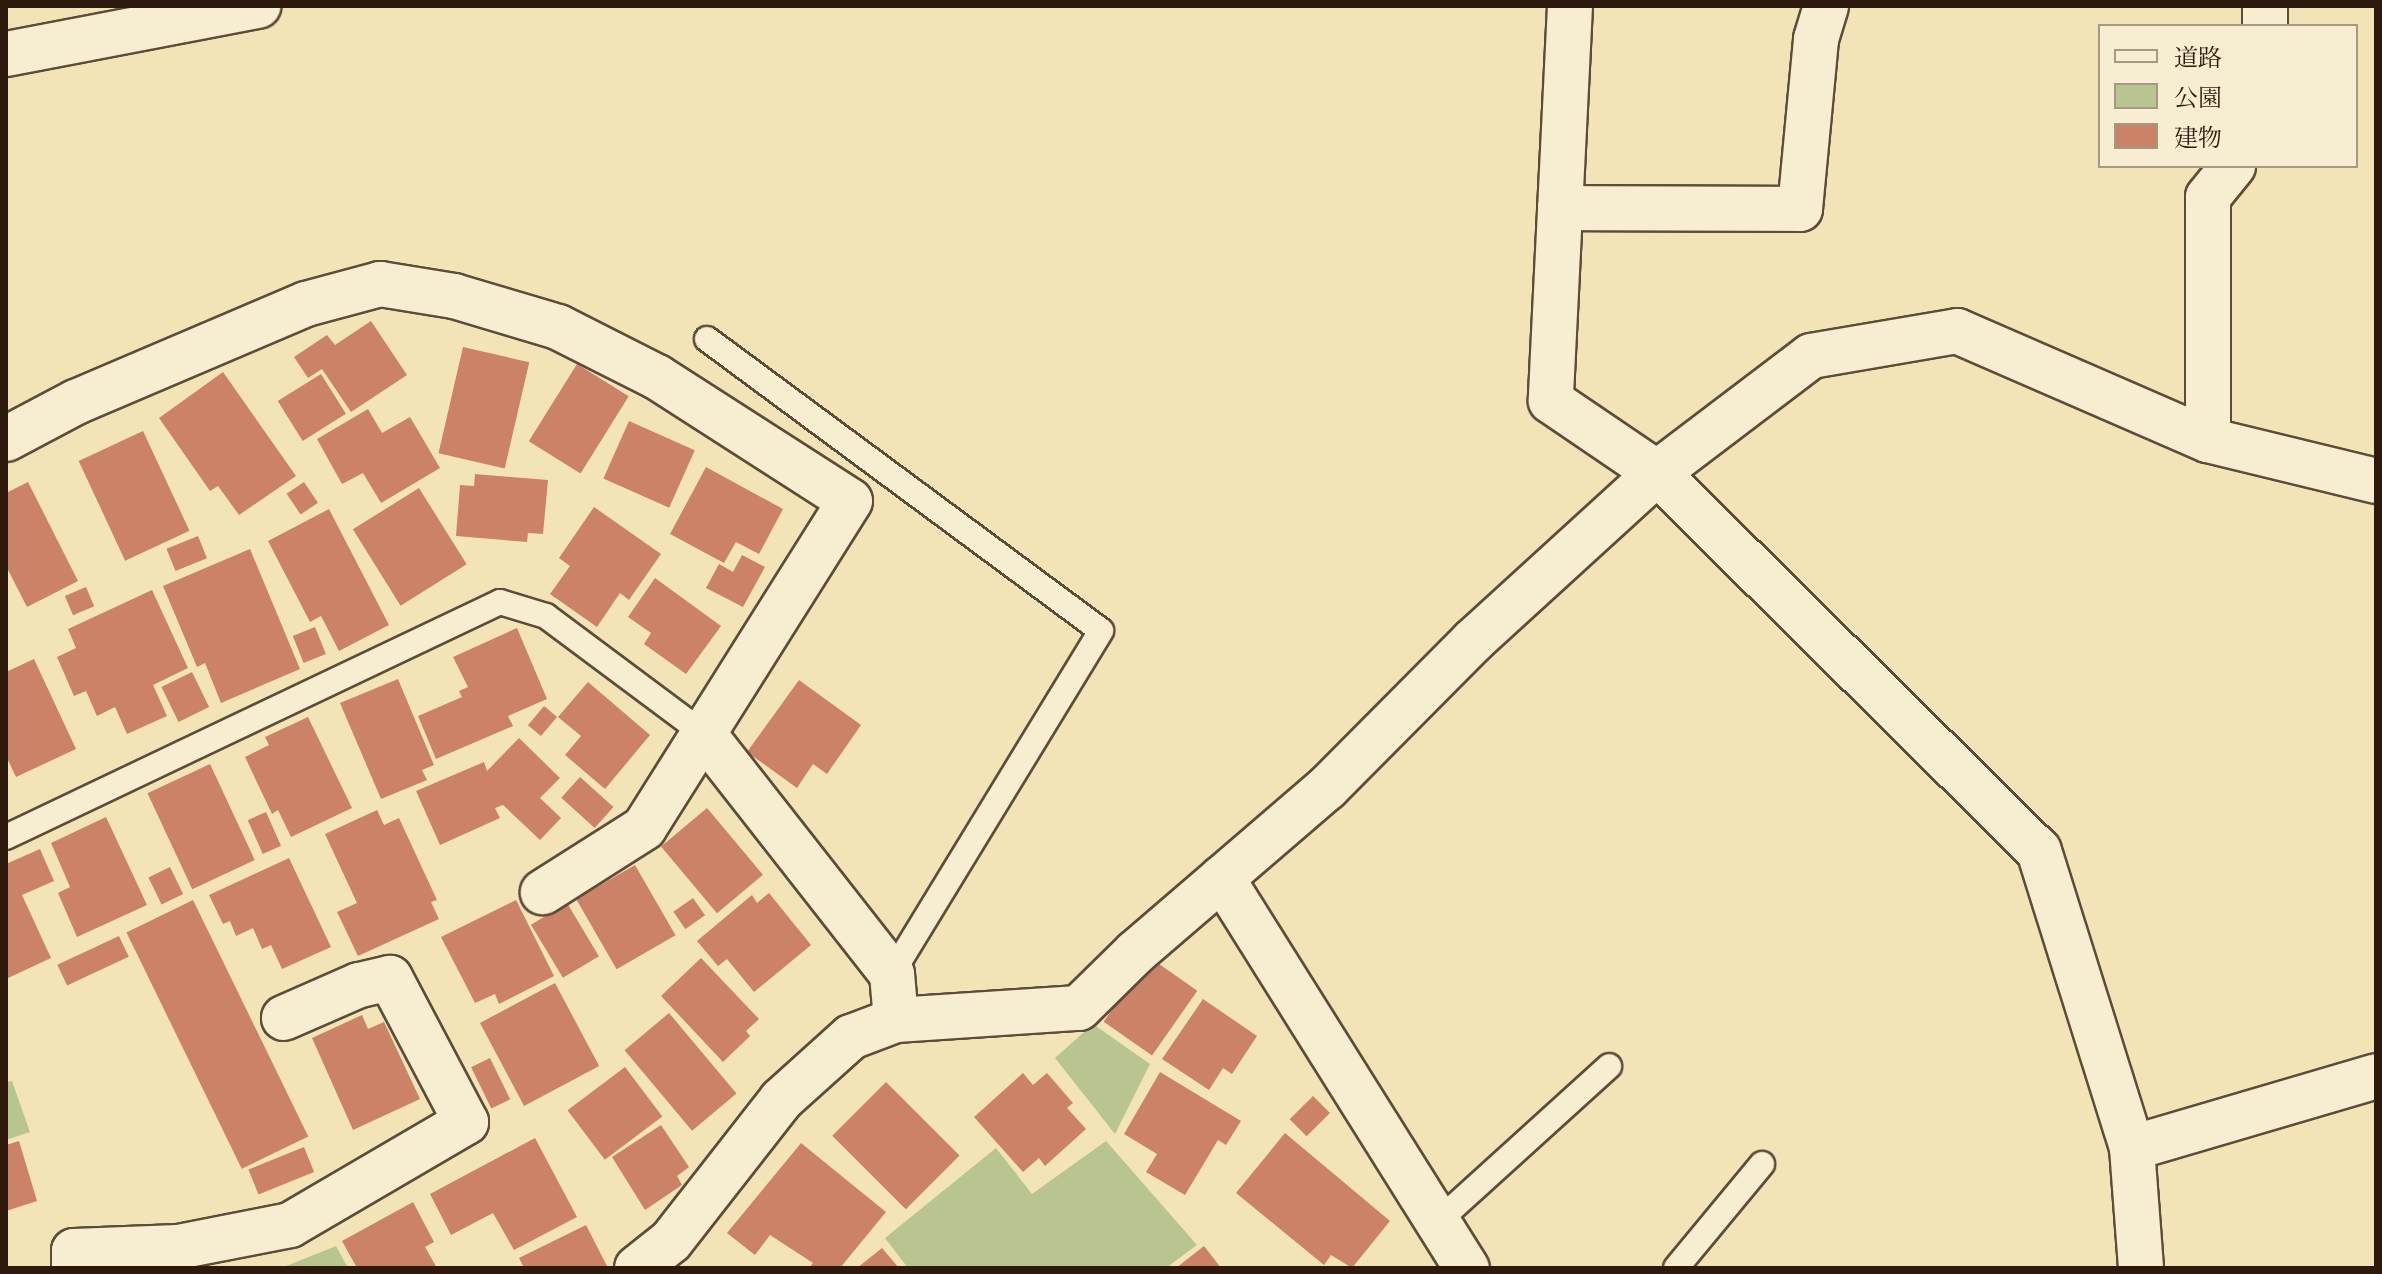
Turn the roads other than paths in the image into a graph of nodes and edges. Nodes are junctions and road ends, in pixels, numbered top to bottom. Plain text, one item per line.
1 (258, 6) edge
2 (1570, 6) edge
3 (1826, 6) edge
4 (6, 54) edge
5 (2231, 168) edge
6 (1560, 208) junction
7 (707, 339) dead end
8 (6, 439) edge
9 (2208, 440) junction
10 (1657, 473) junction
11 (2376, 481) edge
12 (703, 733) junction
13 (6, 837) edge
14 (1222, 878) junction
15 (543, 892) dead end
16 (892, 974) junction
17 (284, 1018) dead end
18 (896, 1020) junction
19 (1609, 1066) dead end
20 (2376, 1076) edge
21 (2132, 1148) junction
22 (1762, 1164) dead end
23 (1435, 1224) junction
24 (74, 1268) edge
25 (637, 1268) edge
26 (1467, 1268) edge
27 (1676, 1268) edge
28 (2141, 1268) edge

1 - 4 street
2 - 6 street
3 - 6 street
5 - 9 street
6 - 10 street
7 - 16 lane
8 - 12 street
9 - 10 street
9 - 11 street
10 - 14 street
10 - 21 street
12 - 13 lane
12 - 15 street
12 - 16 street
14 - 18 street
14 - 23 street
16 - 18 street
17 - 24 street
18 - 25 street
19 - 23 lane
20 - 21 street
21 - 28 street
22 - 27 lane
23 - 26 street

